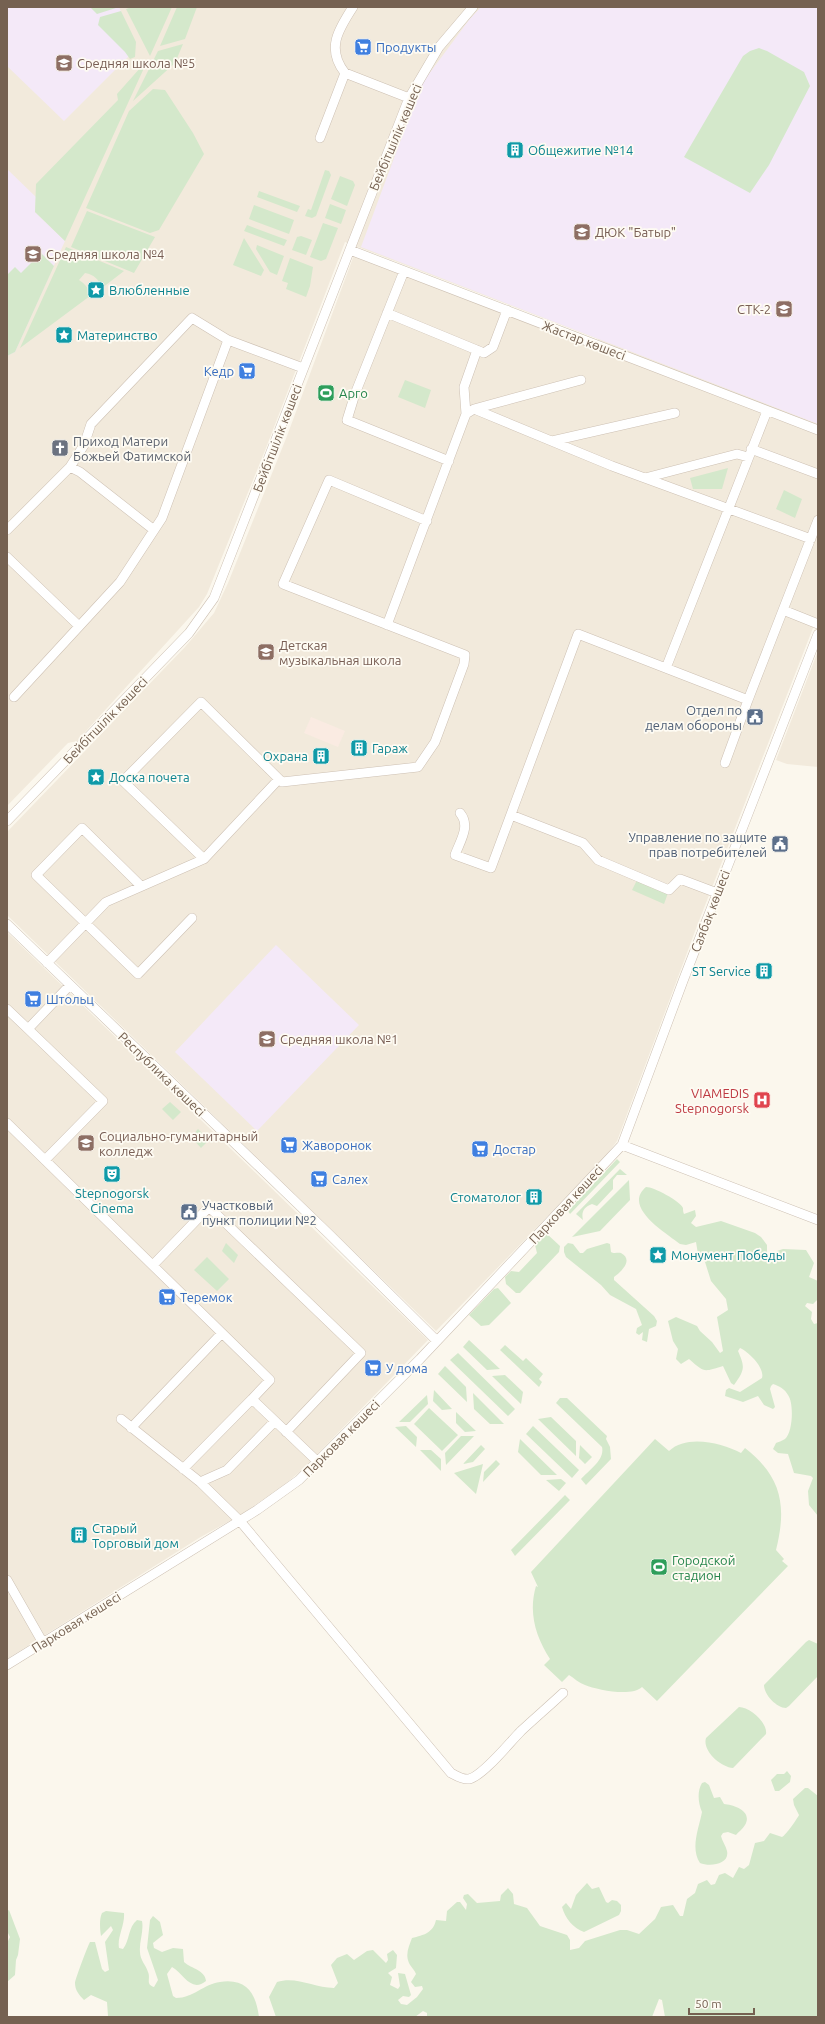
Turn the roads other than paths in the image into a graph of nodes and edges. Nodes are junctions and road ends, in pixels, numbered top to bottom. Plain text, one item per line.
1 (353, 7) edge
2 (473, 7) edge
3 (345, 73) junction
4 (409, 98) junction
5 (320, 138) dead end
6 (350, 250) junction
7 (404, 271) junction
8 (507, 310) junction
9 (386, 314) junction
10 (228, 340) junction
11 (476, 350) junction
12 (303, 368) junction
13 (581, 380) dead end
14 (767, 411) junction
15 (470, 412) junction
16 (675, 413) dead end
17 (818, 430) edge
18 (552, 441) junction
19 (750, 453) junction
20 (449, 461) junction
21 (70, 467) junction
22 (818, 474) edge
23 (645, 478) junction
24 (729, 508) junction
25 (818, 520) edge
26 (426, 521) junction
27 (7, 530) edge
28 (154, 530) junction
29 (811, 539) junction
30 (7, 557) edge
31 (783, 610) junction
32 (818, 624) edge
33 (387, 625) junction
34 (79, 626) junction
35 (818, 634) edge
36 (666, 668) junction
37 (14, 697) dead end
38 (748, 700) junction
39 (725, 763) dead end
40 (279, 779) junction
41 (460, 813) dead end
42 (511, 815) junction
43 (7, 821) edge
44 (204, 859) junction
45 (141, 886) junction
46 (717, 893) junction
47 (192, 918) dead end
48 (85, 923) junction
49 (7, 924) edge
50 (47, 963) junction
51 (70, 986) junction
52 (7, 1009) edge
53 (28, 1029) junction
54 (7, 1123) edge
55 (622, 1145) junction
56 (45, 1160) junction
57 (818, 1220) edge
58 (153, 1265) junction
59 (222, 1333) junction
60 (437, 1341) junction
61 (252, 1399) junction
62 (121, 1419) dead end
63 (275, 1421) junction
64 (131, 1428) junction
65 (286, 1432) junction
66 (318, 1462) junction
67 (183, 1469) junction
68 (200, 1482) junction
69 (240, 1521) junction
70 (7, 1580) edge
71 (43, 1643) junction
72 (7, 1665) edge
73 (563, 1693) dead end

1 - 3 street
2 - 4 street, Бейбітшілік көшесі
3 - 4 street
3 - 5 street
4 - 6 street, Бейбітшілік көшесі
6 - 7 street, Жастар көшесі
6 - 12 street, Бейбітшілік көшесі
7 - 8 street, Жастар көшесі
7 - 9 street
8 - 11 street
8 - 14 street, Жастар көшесі
9 - 11 street
9 - 20 street
10 - 12 street
10 - 21 street
10 - 28 street
11 - 15 street
12 - 43 street, Бейбітшілік көшесі
13 - 15 street
14 - 17 street, Жастар көшесі
14 - 19 street
15 - 18 street
15 - 20 street
16 - 18 street
18 - 23 street
19 - 22 street
19 - 23 street
19 - 24 street
20 - 26 street
21 - 27 street
21 - 28 street
23 - 24 street
24 - 29 street
24 - 36 street
25 - 29 street
26 - 33 street
26 - 33 street
28 - 34 street
29 - 31 street
30 - 34 street
31 - 32 street
31 - 38 street
33 - 40 street
34 - 37 street
35 - 46 street, Саябақ көшесі
36 - 38 street
36 - 42 street
38 - 39 street
40 - 44 street
40 - 44 street
41 - 42 street
42 - 46 street
44 - 45 street
45 - 48 street
45 - 48 street
46 - 55 street, Саябақ көшесі
47 - 48 street
48 - 50 street
49 - 50 street, Республика көшесі
50 - 51 street, Республика көшесі
51 - 53 street
51 - 60 street, Республика көшесі
52 - 53 street
53 - 56 street
54 - 56 street
55 - 57 street
55 - 60 street, Парковая көшесі
56 - 58 street
58 - 59 street
58 - 65 street
59 - 61 street
59 - 64 street
60 - 66 street, Парковая көшесі
61 - 63 street
61 - 67 street
62 - 64 street
63 - 65 street
63 - 68 street
64 - 67 street
65 - 66 street
66 - 69 street, Парковая көшесі
67 - 68 street
68 - 69 street
69 - 71 street, Парковая көшесі
69 - 73 street
70 - 71 street
71 - 72 street, Парковая көшесі

